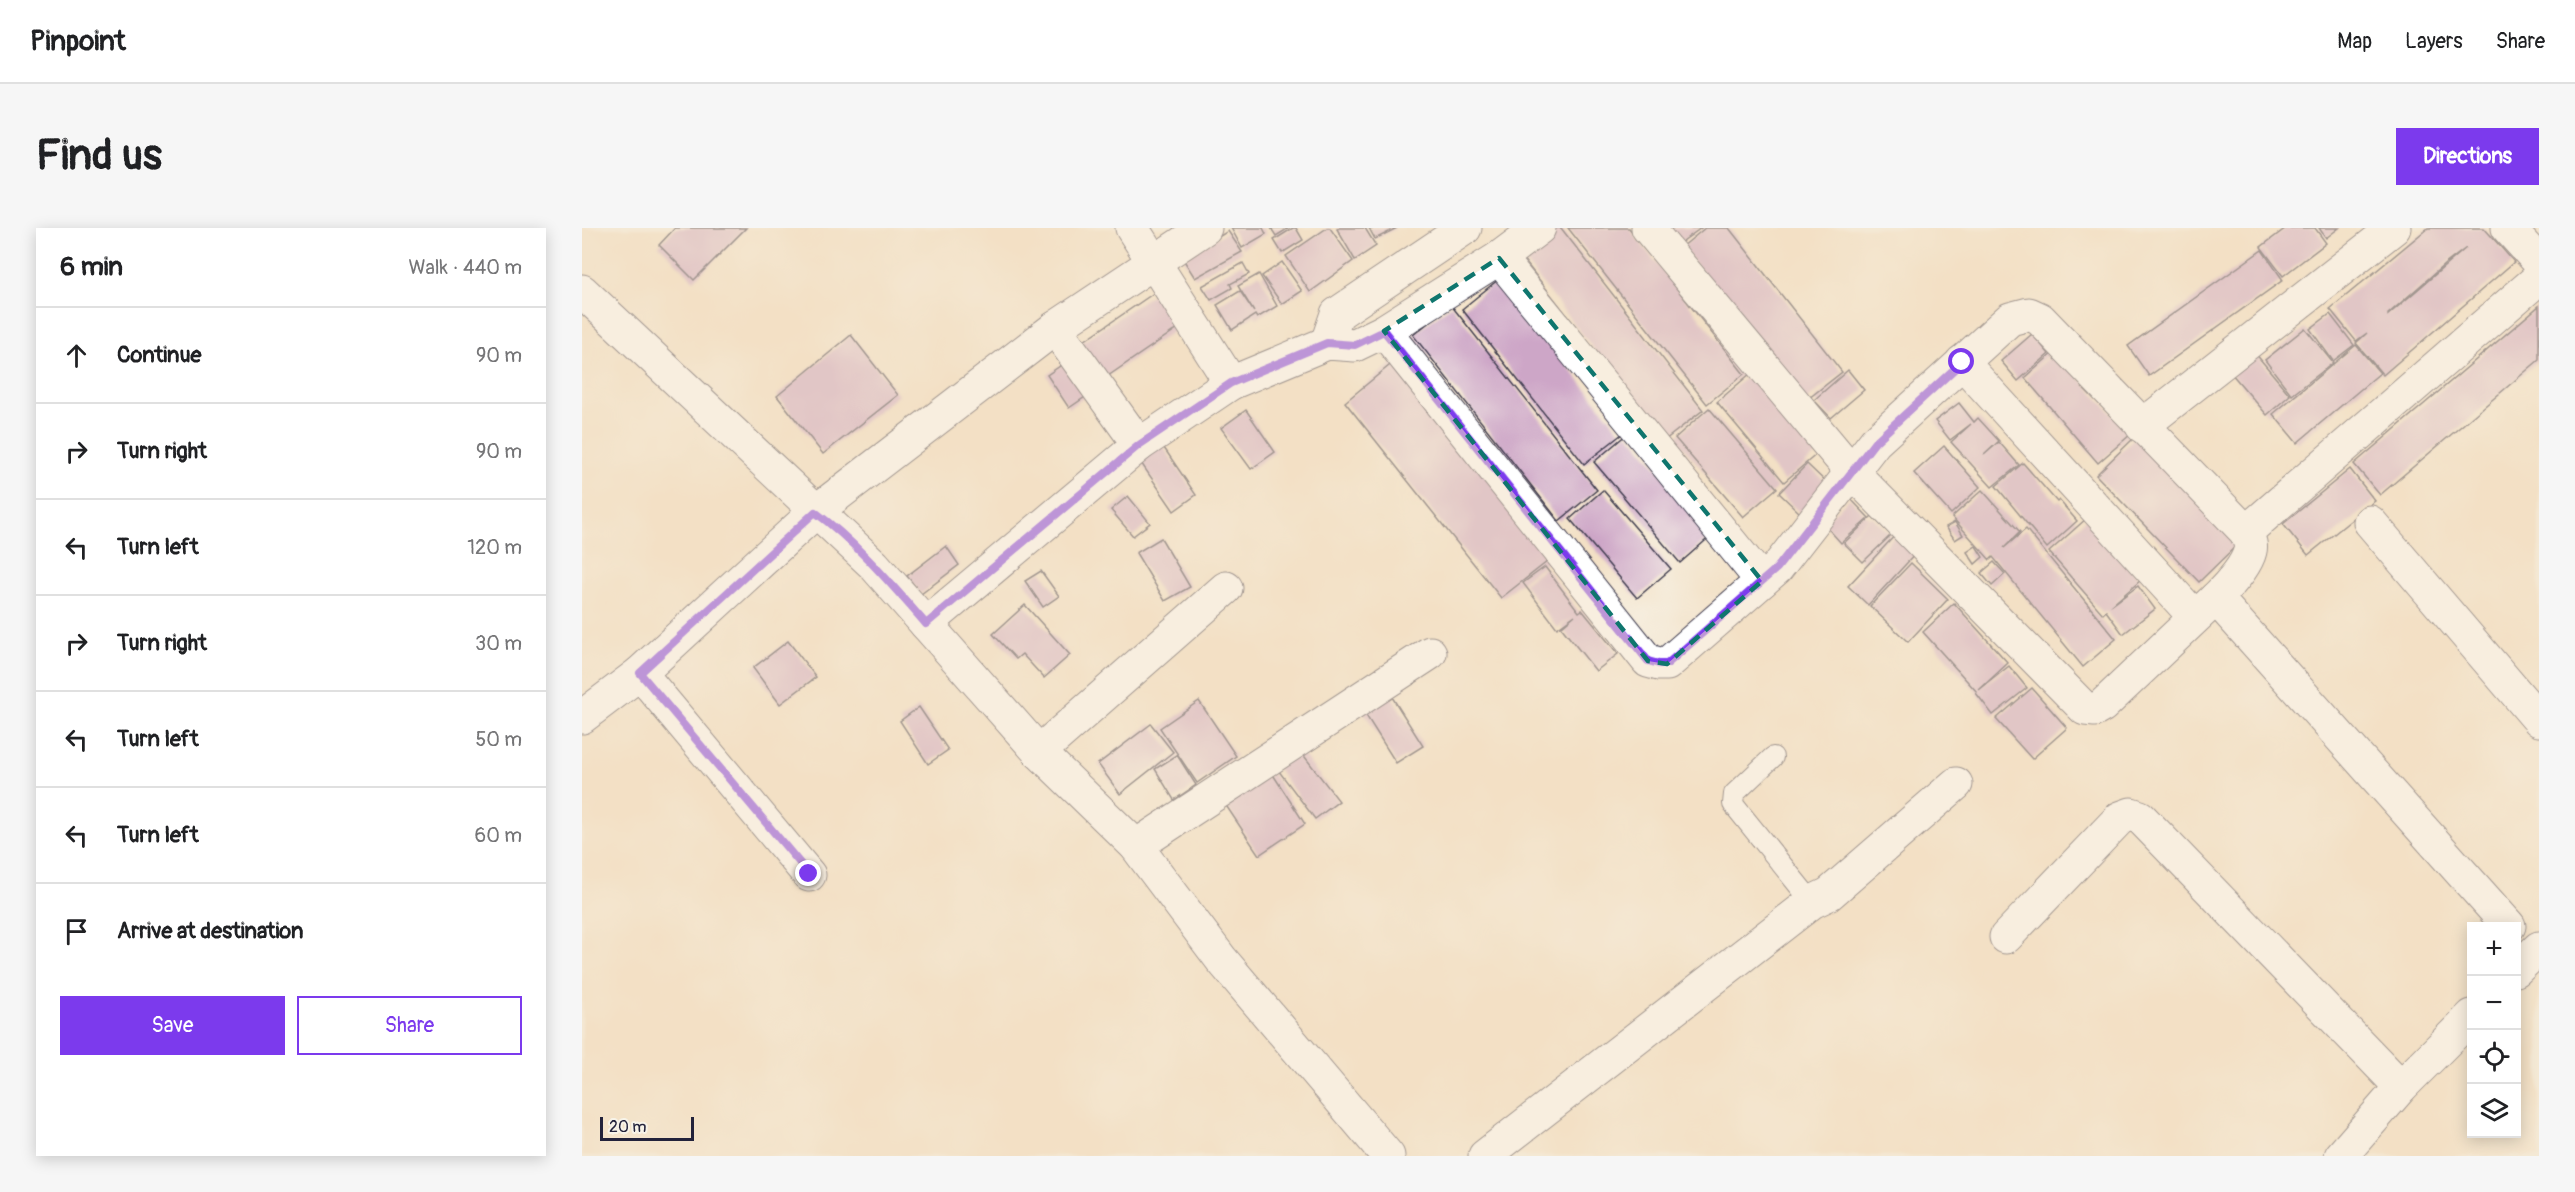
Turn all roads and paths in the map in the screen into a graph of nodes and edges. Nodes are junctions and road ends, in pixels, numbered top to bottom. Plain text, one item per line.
1 (1132, 228) edge
2 (1205, 228) edge
3 (1465, 228) edge
4 (1539, 228) edge
5 (1648, 228) edge
6 (2394, 228) edge
7 (2508, 228) edge
8 (1499, 258) junction
9 (1155, 262) junction
10 (2539, 262) edge
11 (2539, 278) edge
12 (586, 303) edge
13 (1055, 328) junction
14 (1384, 331) junction
15 (1327, 343) junction
16 (1962, 362) junction
17 (1231, 383) junction
18 (2142, 426) junction
19 (1139, 445) junction
20 (1851, 471) junction
21 (815, 512) junction
22 (2370, 522) dead end
23 (2246, 532) junction
24 (1762, 581) junction
25 (1226, 588) dead end
26 (2205, 608) junction
27 (926, 624) junction
28 (1430, 653) dead end
29 (640, 673) junction
30 (582, 717) edge
31 (2539, 720) edge
32 (1039, 752) junction
33 (1773, 758) dead end
34 (1956, 784) dead end
35 (1136, 846) junction
36 (809, 874) dead end
37 (1812, 902) junction
38 (2504, 922) edge
39 (2006, 937) dead end
40 (2467, 1021) edge
41 (2401, 1087) junction
42 (2350, 1153) edge
43 (1388, 1156) edge
44 (1485, 1156) edge

1 - 9 street
2 - 9 street
3 - 15 street
4 - 8 street
5 - 20 street
6 - 18 street
7 - 10 street
8 - 14 street
8 - 24 street
9 - 13 street
9 - 17 street
11 - 23 street
12 - 21 street
13 - 19 street
13 - 21 street
14 - 15 street
14 - 24 street
15 - 17 street
16 - 18 street
16 - 20 street
16 - 26 street
17 - 19 street
18 - 23 street
19 - 27 street
20 - 24 street
20 - 26 street
21 - 27 street
21 - 29 street
22 - 31 street
23 - 26 street
25 - 32 street
26 - 38 street
27 - 32 street
28 - 35 street
29 - 30 street
29 - 36 street
32 - 35 street
33 - 37 lane
34 - 37 street
35 - 43 street
37 - 44 street
39 - 41 street
40 - 41 street
41 - 42 street

